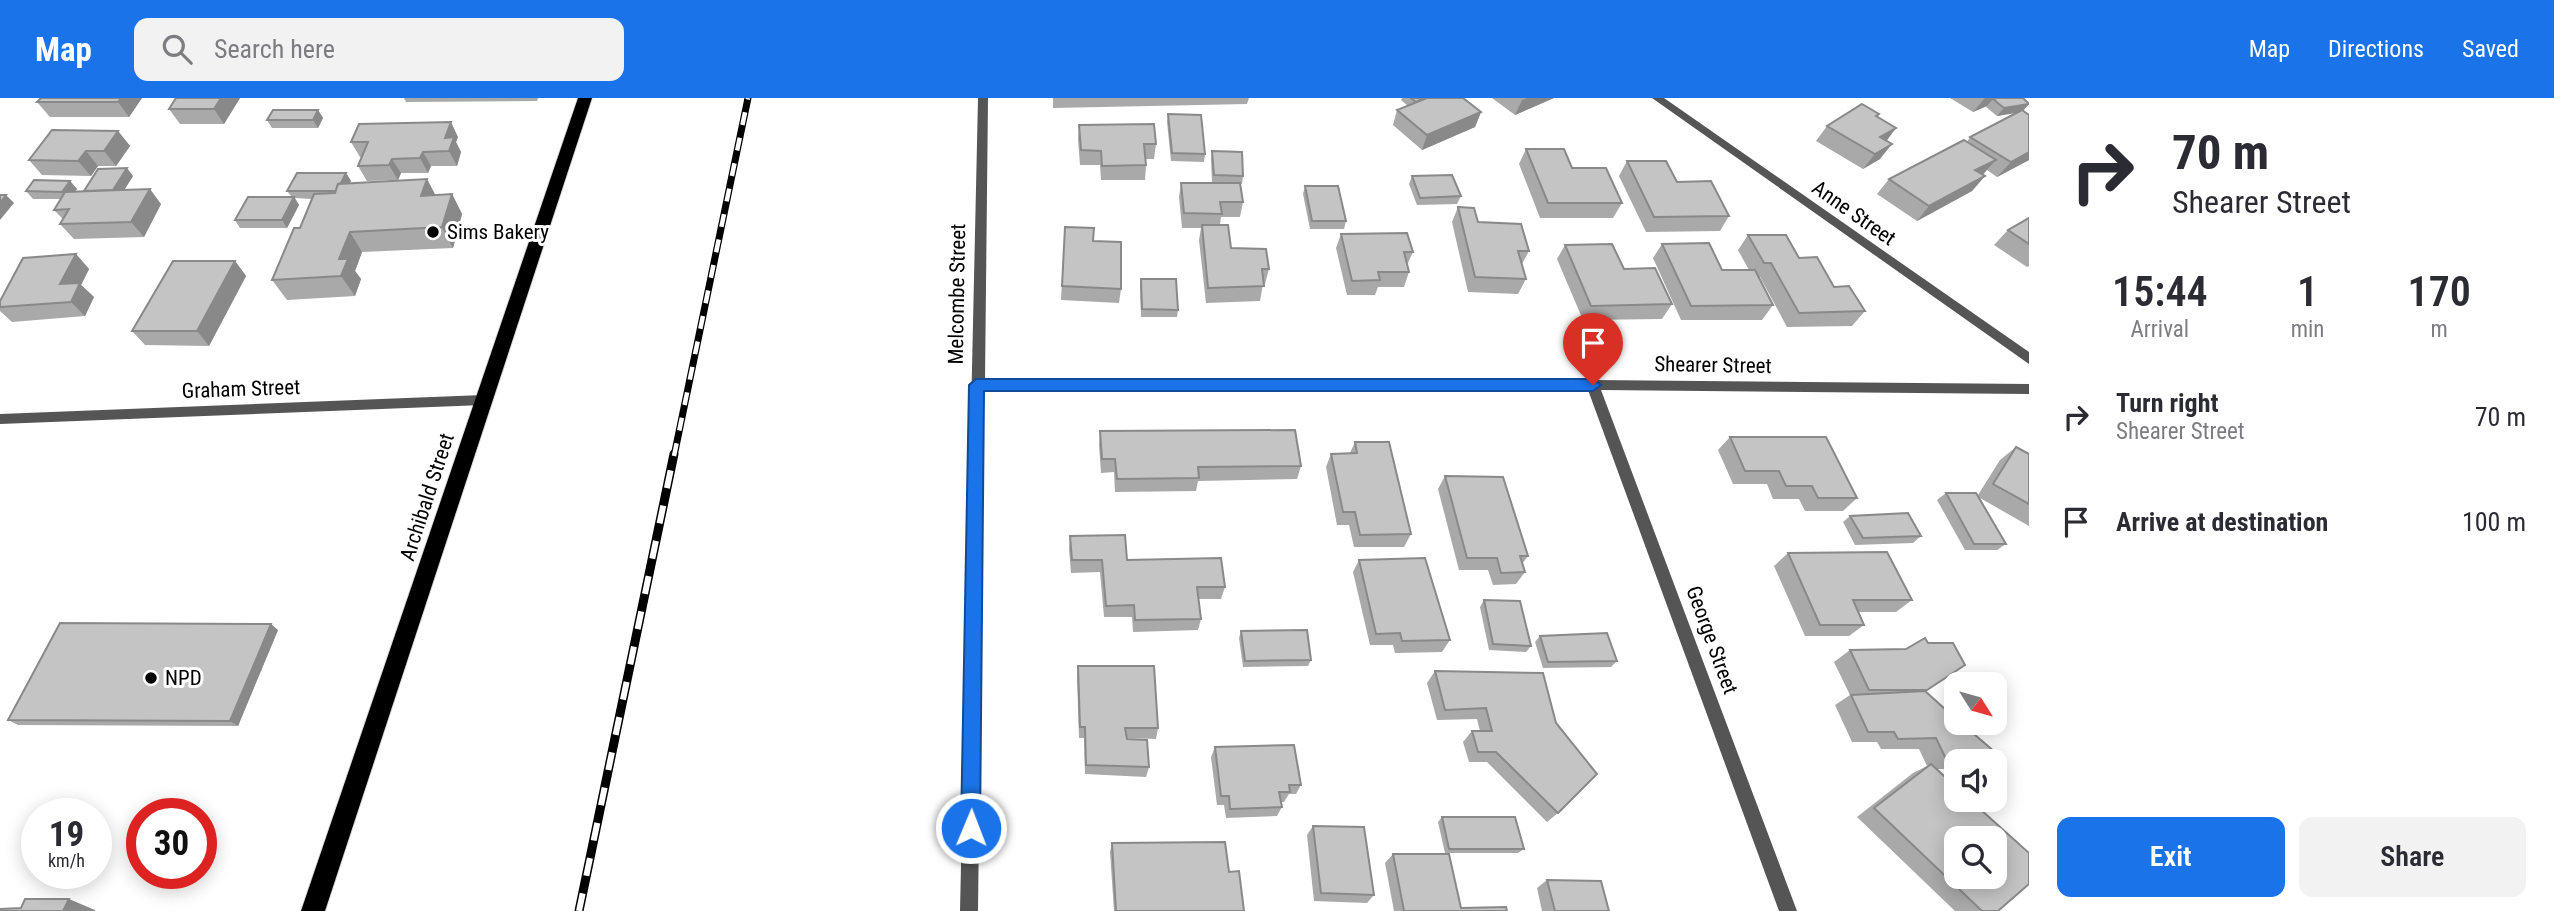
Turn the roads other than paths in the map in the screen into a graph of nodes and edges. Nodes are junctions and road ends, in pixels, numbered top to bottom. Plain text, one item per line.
1 (585, 98) edge
2 (983, 98) edge
3 (1657, 98) edge
4 (2029, 359) edge
5 (976, 385) junction
6 (1593, 385) junction
7 (2029, 389) edge
8 (483, 400) junction
9 (0, 419) edge
10 (313, 911) edge
11 (969, 911) edge
12 (1788, 911) edge

1 - 8 highway, Archibald Street
2 - 5 street, Melcombe Street
3 - 4 street, Anne Street
5 - 6 street, Shearer Street
5 - 11 street, Melcombe Street
6 - 7 street, Shearer Street
6 - 12 street, George Street
8 - 9 street, Graham Street
8 - 10 highway, Archibald Street

